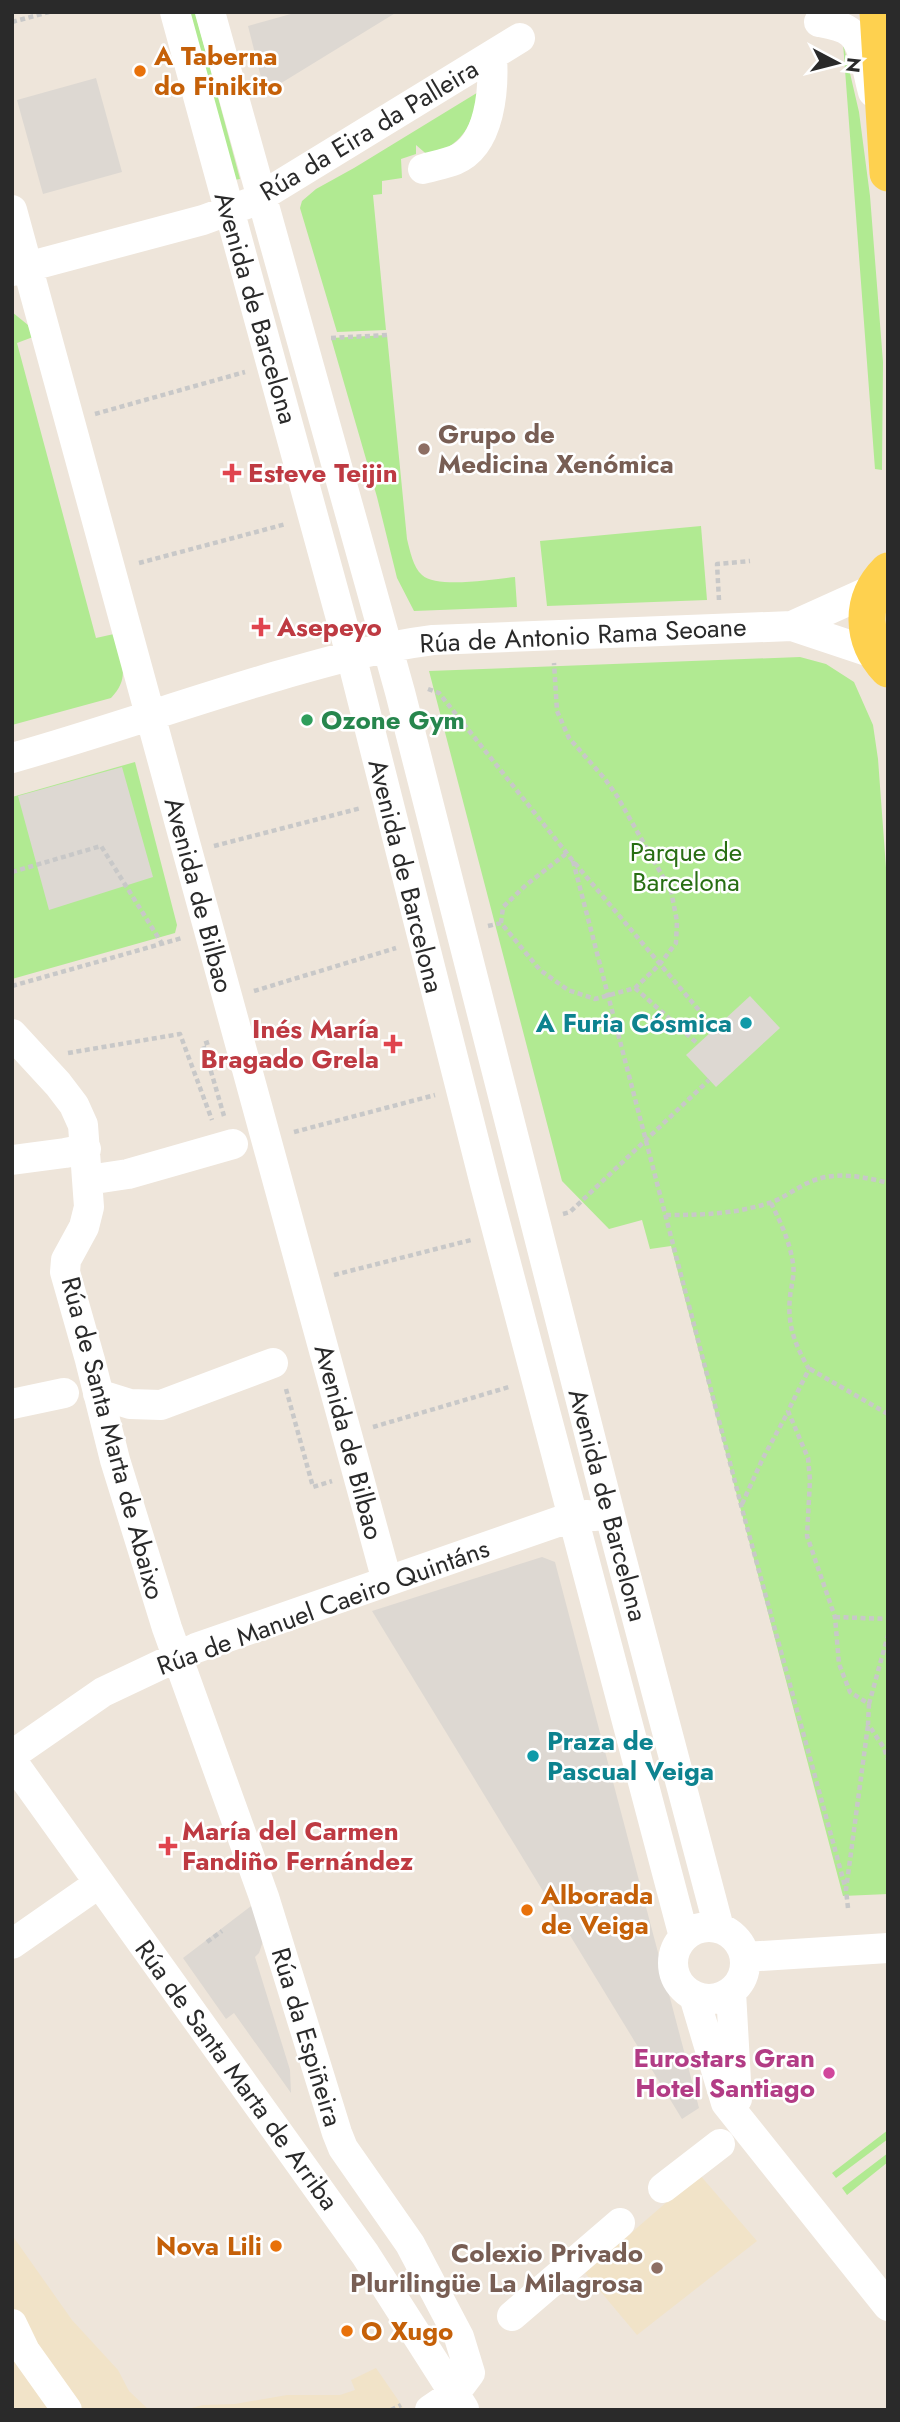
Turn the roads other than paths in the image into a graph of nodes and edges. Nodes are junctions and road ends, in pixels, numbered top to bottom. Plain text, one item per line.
1 (175, 12) edge
2 (210, 12) edge
3 (877, 12) edge
4 (820, 15) edge
5 (520, 38) dead end
6 (492, 55) junction
7 (885, 135) junction
8 (423, 169) dead end
9 (888, 173) edge
10 (261, 197) junction
11 (12, 210) edge
12 (229, 211) junction
13 (20, 270) edge
14 (883, 572) edge
15 (792, 625) junction
16 (387, 646) junction
17 (351, 655) junction
18 (885, 665) edge
19 (151, 715) junction
20 (12, 758) edge
21 (12, 1034) edge
22 (499, 1082) junction
23 (449, 1093) junction
24 (227, 1138) road end
25 (86, 1149) junction
26 (12, 1160) edge
27 (88, 1180) junction
28 (279, 1374) road end
29 (64, 1393) dead end
30 (98, 1394) junction
31 (12, 1404) edge
32 (575, 1517) junction
33 (612, 1522) junction
34 (387, 1581) junction
35 (177, 1657) junction
36 (12, 1755) edge
37 (12, 1761) edge
38 (98, 1884) junction
39 (719, 1928) junction
40 (684, 1937) junction
41 (12, 1944) edge
42 (888, 1948) edge
43 (745, 1957) junction
44 (731, 1992) junction
45 (694, 1996) junction
46 (738, 2117) junction
47 (720, 2144) dead end
48 (663, 2188) dead end
49 (620, 2223) dead end
50 (888, 2306) edge
51 (512, 2316) dead end
52 (12, 2324) edge
53 (460, 2402) edge
54 (416, 2407) edge
55 (67, 2410) edge

1 - 12 street, Avenida de Barcelona
2 - 10 street, Avenida de Barcelona
3 - 7 main road
4 - 7 street
5 - 6 street, Rúa da Eira da Palleira
6 - 8 street
6 - 10 street, Rúa da Eira da Palleira
7 - 9 main road
10 - 12 street, Rúa da Eira da Palleira
10 - 16 street, Avenida de Barcelona
11 - 13 street, Avenida de Bilbao
12 - 13 street, Rúa da Eira da Palleira
12 - 17 street, Avenida de Barcelona
13 - 19 street, Avenida de Bilbao
14 - 15 street, Rúa de Antonio Rama Seoane
14 - 18 main road
15 - 16 street, Rúa de Antonio Rama Seoane
15 - 18 street, Rúa de Antonio Rama Seoane
16 - 17 street, Rúa de Antonio Rama Seoane
16 - 22 street, Avenida de Barcelona
17 - 19 street, Rúa de Antonio Rama Seoane
17 - 23 street, Avenida de Barcelona
19 - 20 street, Rúa de Antonio Rama Seoane
19 - 34 street, Avenida de Bilbao
21 - 25 street, Rúa de Santa Marta de Abaixo
22 - 23 street
22 - 33 street, Avenida de Barcelona
23 - 32 street, Avenida de Barcelona
24 - 27 street
25 - 26 street
25 - 27 street, Rúa de Santa Marta de Abaixo
27 - 30 street, Rúa de Santa Marta de Abaixo
28 - 30 street
29 - 31 street
30 - 35 street, Rúa de Santa Marta de Abaixo
32 - 33 street, Rúa de Manuel Caeiro Quintáns
32 - 34 street, Rúa de Manuel Caeiro Quintáns
32 - 40 street, Avenida de Barcelona
33 - 39 street, Avenida de Barcelona
34 - 35 street, Rúa de Manuel Caeiro Quintáns
35 - 36 street, Rúa de Manuel Caeiro Quintáns
35 - 53 street, Rúa da Espiñeira
37 - 38 street, Rúa de Santa Marta de Arriba
38 - 41 street
38 - 53 street, Rúa de Santa Marta de Arriba
39 - 40 street
39 - 43 street, Avenida de Barcelona
40 - 45 street
42 - 43 street
43 - 44 street
44 - 45 street
44 - 46 street
45 - 46 street
46 - 50 street
47 - 48 street
49 - 51 street
52 - 55 street
53 - 54 street

